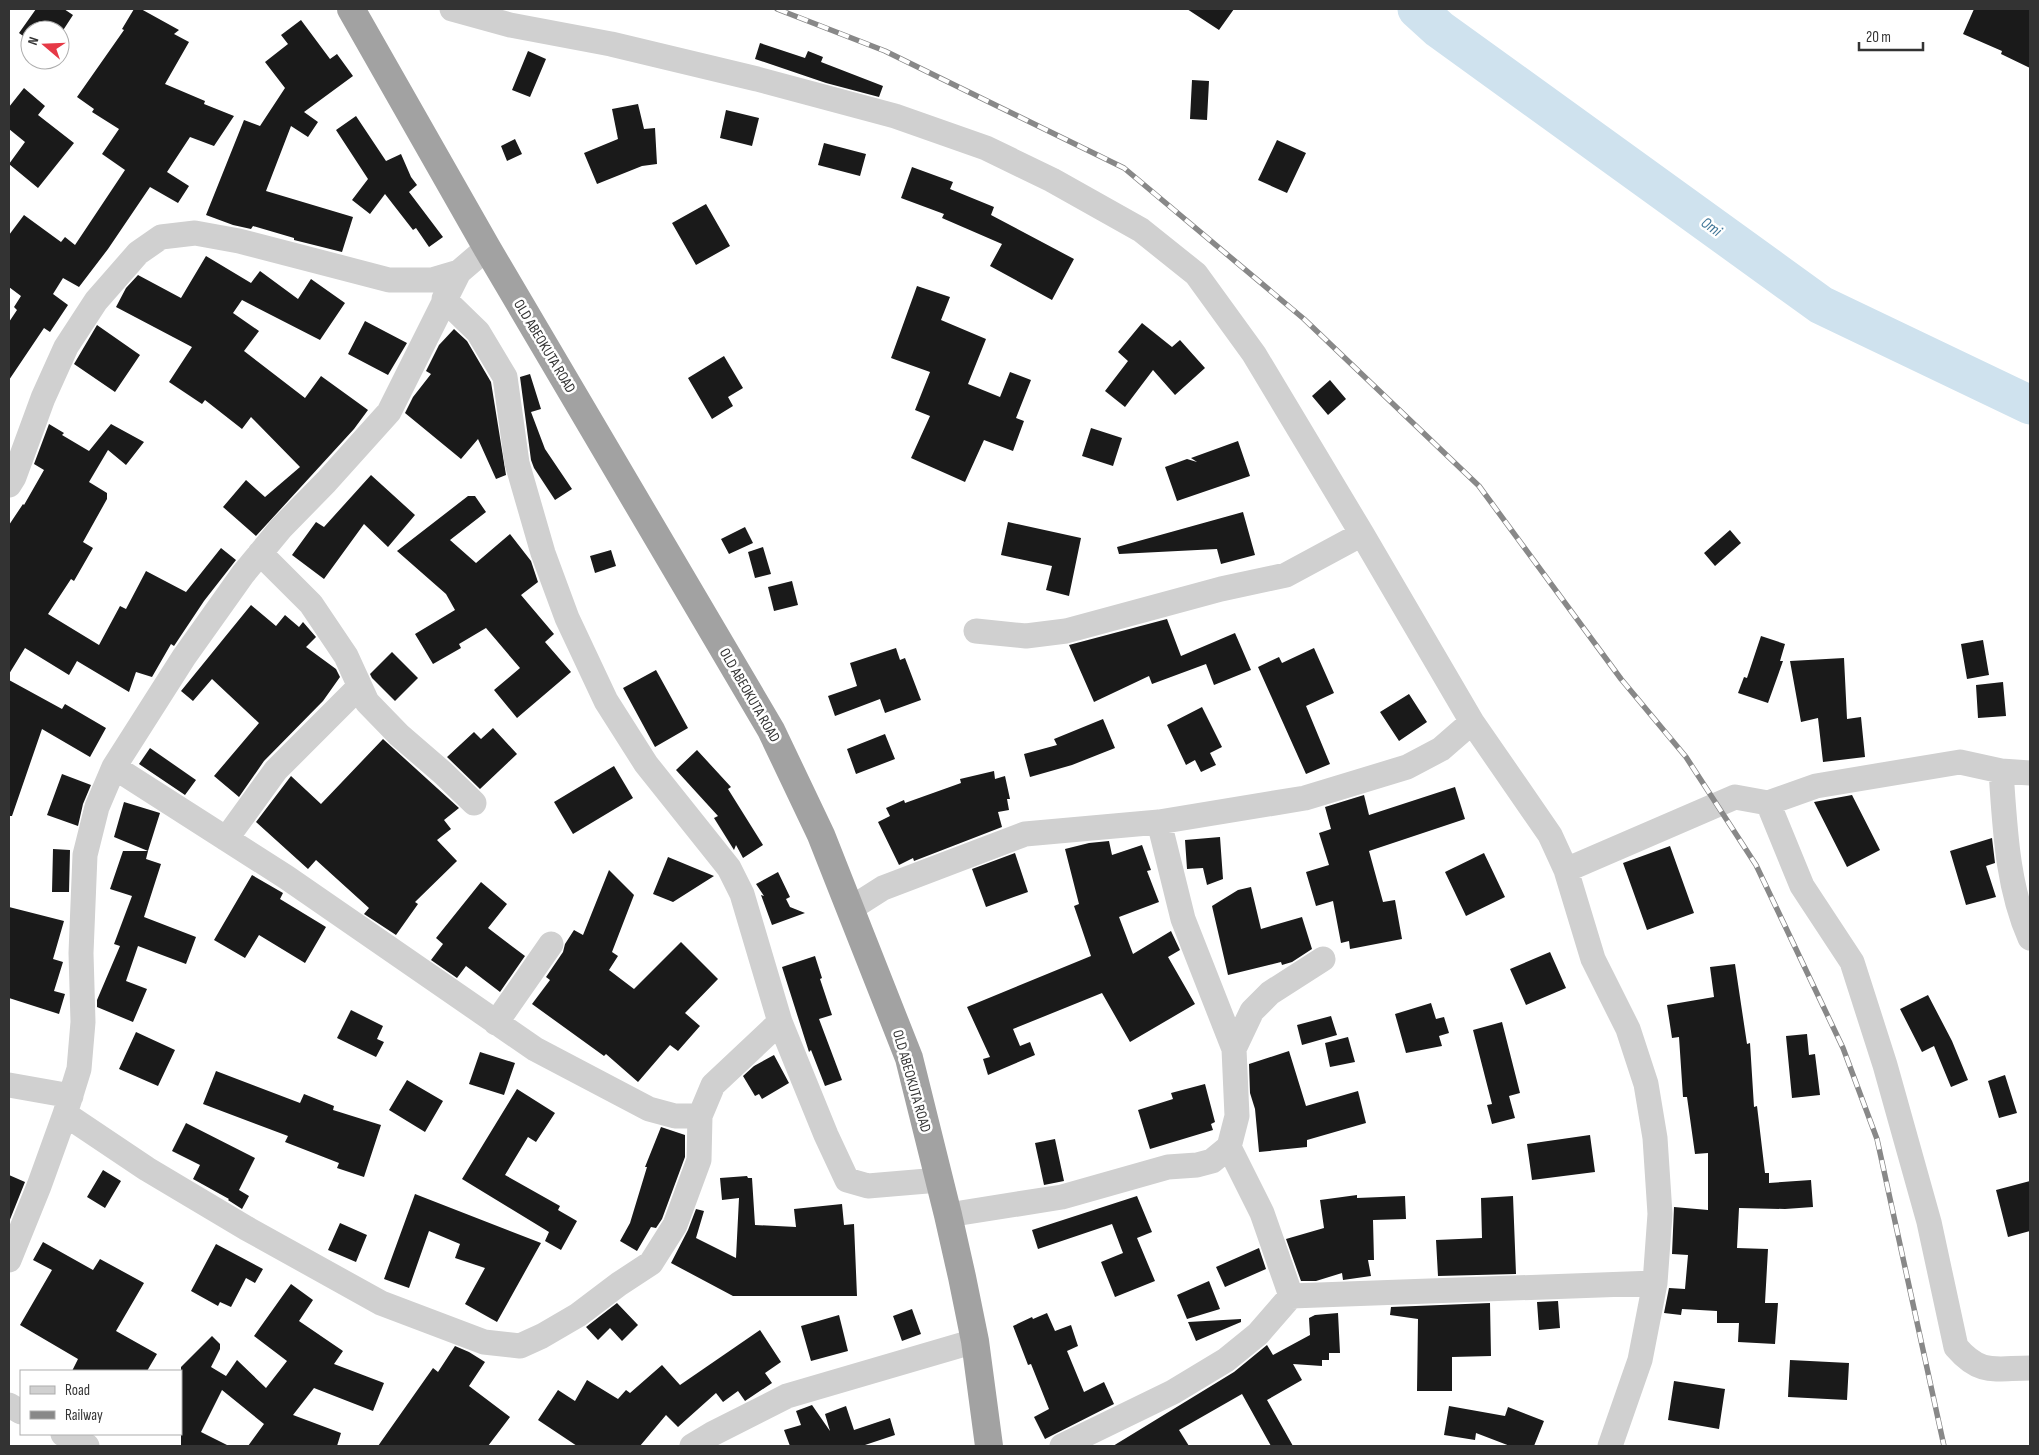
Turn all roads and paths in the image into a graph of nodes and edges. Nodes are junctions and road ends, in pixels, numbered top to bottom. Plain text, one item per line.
1 (351, 9) edge
2 (452, 9) edge
3 (487, 248) junction
4 (459, 272) junction
5 (444, 299) junction
6 (9, 485) edge
7 (1362, 534) junction
8 (260, 553) junction
9 (976, 631) dead end
10 (359, 687) junction
11 (1472, 722) junction
12 (114, 767) junction
13 (2001, 771) junction
14 (2030, 773) edge
15 (1768, 802) junction
16 (474, 803) dead end
17 (1159, 822) junction
18 (226, 839) junction
19 (1566, 870) junction
20 (850, 909) junction
21 (2030, 938) edge
22 (552, 944) dead end
23 (1323, 958) dead end
24 (780, 1022) junction
25 (496, 1023) junction
26 (1234, 1048) junction
27 (9, 1085) edge
28 (68, 1105) junction
29 (700, 1116) junction
30 (1229, 1148) junction
31 (939, 1180) junction
32 (948, 1214) junction
33 (9, 1260) edge
34 (1655, 1283) junction
35 (1292, 1296) junction
36 (975, 1341) junction
37 (2030, 1368) edge
38 (65, 1435) edge
39 (87, 1446) edge
40 (692, 1446) edge
41 (989, 1446) edge
42 (1062, 1446) edge
43 (1610, 1446) edge

1 - 3 highway, OLD ABEOKUTA ROAD
2 - 7 street
3 - 4 street
3 - 20 highway, OLD ABEOKUTA ROAD
4 - 5 street
4 - 6 street
5 - 8 street
5 - 24 street
7 - 9 street
7 - 11 street
8 - 10 street
8 - 12 street
10 - 16 street
10 - 18 street
11 - 17 street
11 - 19 street
12 - 18 street
12 - 28 street
13 - 14 street
13 - 15 street
13 - 21 street
15 - 19 street
15 - 37 street
17 - 20 street
17 - 26 street
18 - 25 street
19 - 34 street
20 - 31 highway, OLD ABEOKUTA ROAD
22 - 25 street
23 - 26 street
24 - 29 street
24 - 31 street
25 - 29 street
26 - 30 street
27 - 28 street
28 - 29 street
28 - 33 street
30 - 32 street
30 - 35 street
31 - 32 highway, OLD ABEOKUTA ROAD
32 - 36 highway, OLD ABEOKUTA ROAD
34 - 35 street
34 - 43 street
35 - 42 street
36 - 40 street
36 - 41 highway, OLD ABEOKUTA ROAD
38 - 39 street

